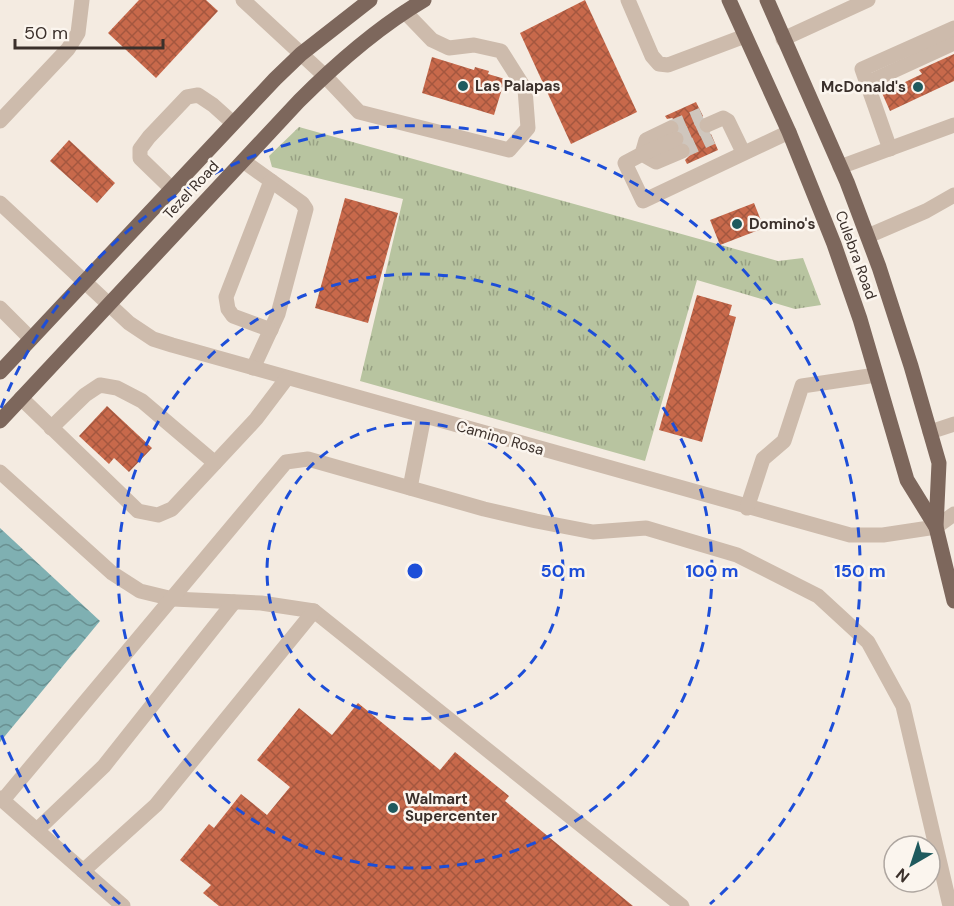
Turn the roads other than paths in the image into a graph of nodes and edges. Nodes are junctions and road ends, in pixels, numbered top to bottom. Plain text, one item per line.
1 (82, 0) edge
2 (243, 0) edge
3 (370, 0) edge
4 (424, 0) edge
5 (628, 0) edge
6 (729, 0) edge
7 (767, 0) edge
8 (868, 0) edge
9 (405, 12) junction
10 (954, 28) edge
11 (745, 36) junction
12 (783, 39) junction
13 (954, 43) edge
14 (301, 54) junction
15 (325, 76) junction
16 (867, 83) junction
17 (0, 121) edge
18 (233, 123) junction
19 (710, 124) tunnel mouth
20 (954, 124) edge
21 (789, 132) junction
22 (891, 149) junction
23 (743, 152) junction
24 (642, 154) junction
25 (243, 161) junction
26 (840, 167) junction
27 (271, 181) junction
28 (172, 189) junction
29 (954, 195) edge
30 (0, 203) edge
31 (868, 236) junction
32 (84, 283) junction
33 (107, 305) junction
34 (0, 308) edge
35 (271, 330) junction
36 (31, 339) junction
37 (253, 368) junction
38 (0, 372) edge
39 (876, 375) junction
40 (287, 378) junction
41 (21, 398) junction
42 (424, 416) junction
43 (0, 421) edge
44 (954, 424) edge
45 (51, 428) junction
46 (930, 432) junction
47 (215, 463) junction
48 (0, 472) edge
49 (410, 488) junction
50 (747, 508) junction
51 (954, 514) edge
52 (936, 527) junction
53 (173, 599) junction
54 (954, 601) edge
55 (234, 602) junction
56 (314, 611) junction
57 (1, 799) edge
58 (37, 830) junction
59 (83, 871) junction
60 (123, 906) edge
61 (682, 906) edge
62 (950, 906) edge

1 - 17 street
2 - 14 street
3 - 14 main road, Tezel Road
4 - 9 main road, Tezel Road
5 - 11 street
6 - 11 main road, Culebra Road
7 - 12 main road, Culebra Road
8 - 12 street
9 - 15 main road, Tezel Road
9 - 15 street
10 - 16 street
11 - 21 main road, Culebra Road
12 - 26 main road, Culebra Road
13 - 16 street
14 - 15 street
14 - 18 main road, Tezel Road
15 - 25 main road, Tezel Road
16 - 22 street
18 - 28 main road, Tezel Road
18 - 28 street
19 - 23 street
20 - 22 street
21 - 23 street
21 - 39 main road, Culebra Road
22 - 26 street
23 - 24 street
24 - 24 street
25 - 27 street
25 - 33 main road, Tezel Road
26 - 31 main road, Culebra Road
27 - 35 street
27 - 35 street
28 - 32 main road, Tezel Road
29 - 31 street
30 - 32 street, Camino Rosa
31 - 46 main road, Culebra Road
32 - 33 street, Camino Rosa
32 - 36 main road, Tezel Road
33 - 37 street, Camino Rosa
33 - 41 main road, Tezel Road
34 - 36 street
35 - 37 street
36 - 38 main road, Tezel Road
37 - 40 street, Camino Rosa
39 - 50 street
39 - 52 main road, Culebra Road
40 - 42 street, Camino Rosa
40 - 47 street
41 - 43 main road, Tezel Road
41 - 45 street
42 - 49 street
42 - 50 street, Camino Rosa
44 - 46 street
45 - 47 street
45 - 47 street
46 - 52 main road, Culebra Road
48 - 53 street
49 - 53 street
49 - 62 street
50 - 52 street, Camino Rosa
51 - 52 street
52 - 54 main road, Culebra Road
53 - 55 street
53 - 57 street
55 - 56 street
55 - 58 street
56 - 59 street
56 - 61 street
57 - 58 street
58 - 59 street
59 - 60 street

